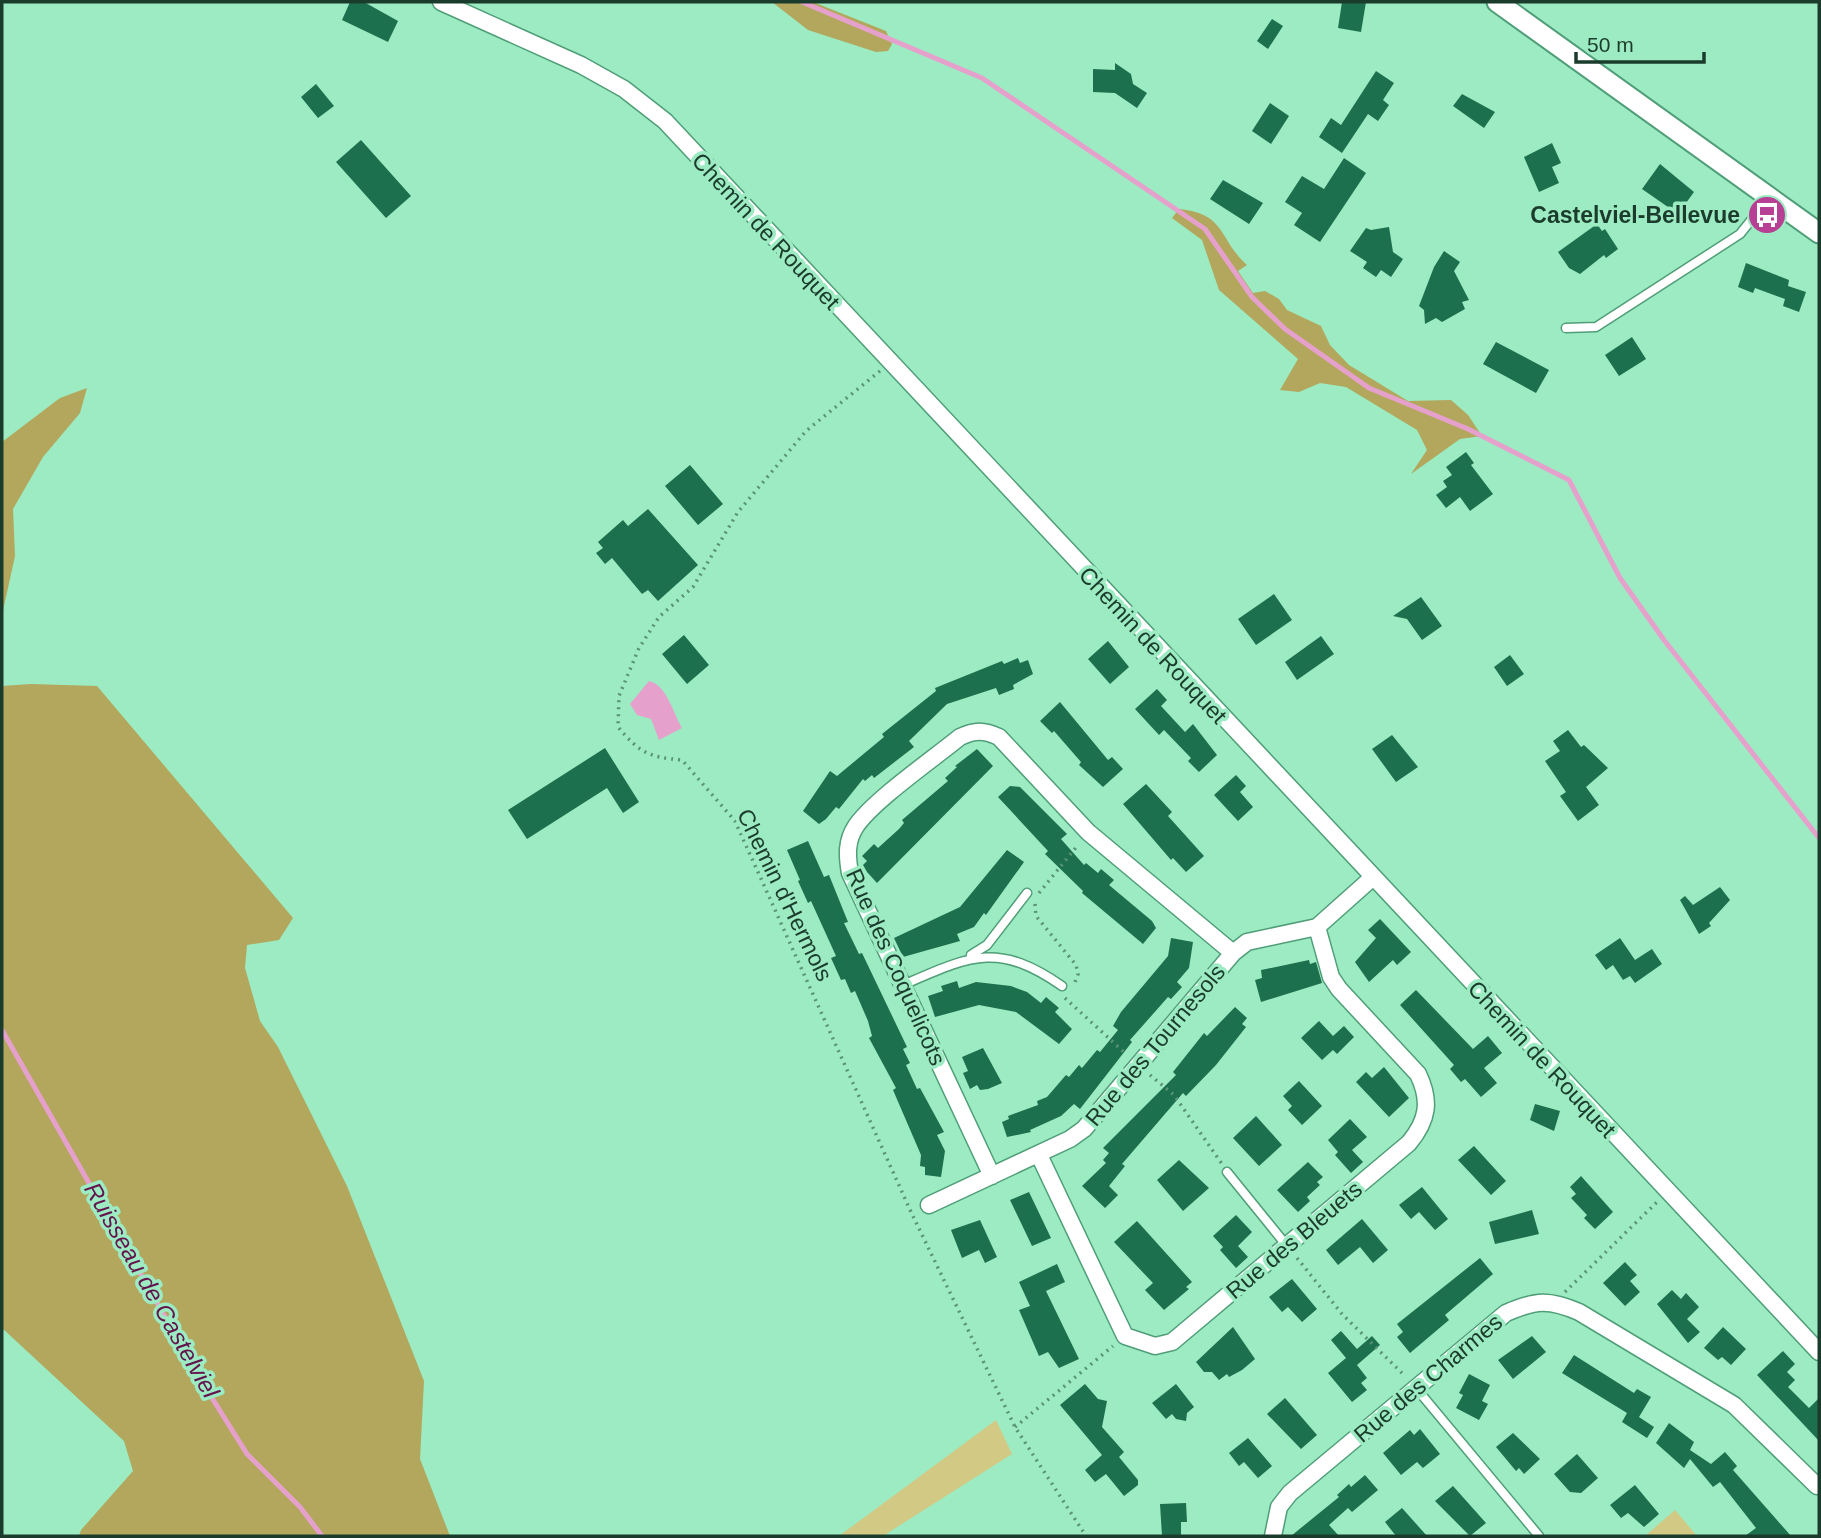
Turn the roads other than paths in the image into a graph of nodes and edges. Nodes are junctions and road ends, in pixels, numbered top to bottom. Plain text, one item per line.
1 (441, 2) edge
2 (1497, 2) edge
3 (1769, 198) junction
4 (1817, 226) edge
5 (1566, 328) dead end
6 (1372, 878) junction
7 (1027, 893) dead end
8 (1317, 927) junction
9 (1233, 953) junction
10 (956, 962) junction
11 (903, 985) junction
12 (1062, 986) road end
13 (1039, 1155) junction
14 (1227, 1172) dead end
15 (992, 1176) junction
16 (929, 1205) dead end
17 (1287, 1246) junction
18 (1819, 1352) edge
19 (1416, 1388) junction
20 (1819, 1487) edge
21 (1273, 1536) edge
22 (1539, 1536) edge

1 - 6 street, Chemin de Rouquet
2 - 3 street
3 - 4 street
3 - 5 lane
6 - 8 street, Rue des Tournesols
6 - 18 street, Chemin de Rouquet
7 - 10 lane
8 - 9 street, Rue des Tournesols
8 - 17 street, Rue des Bleuets
9 - 11 street, Rue des Coquelicots
9 - 13 street, Rue des Tournesols
10 - 11 lane
10 - 12 lane
11 - 15 street, Rue des Coquelicots
13 - 15 street, Rue des Tournesols
13 - 17 street, Rue des Bleuets
14 - 17 lane
15 - 16 street, Rue des Tournesols
19 - 20 street, Rue des Charmes
19 - 21 street, Rue des Charmes
19 - 22 lane

